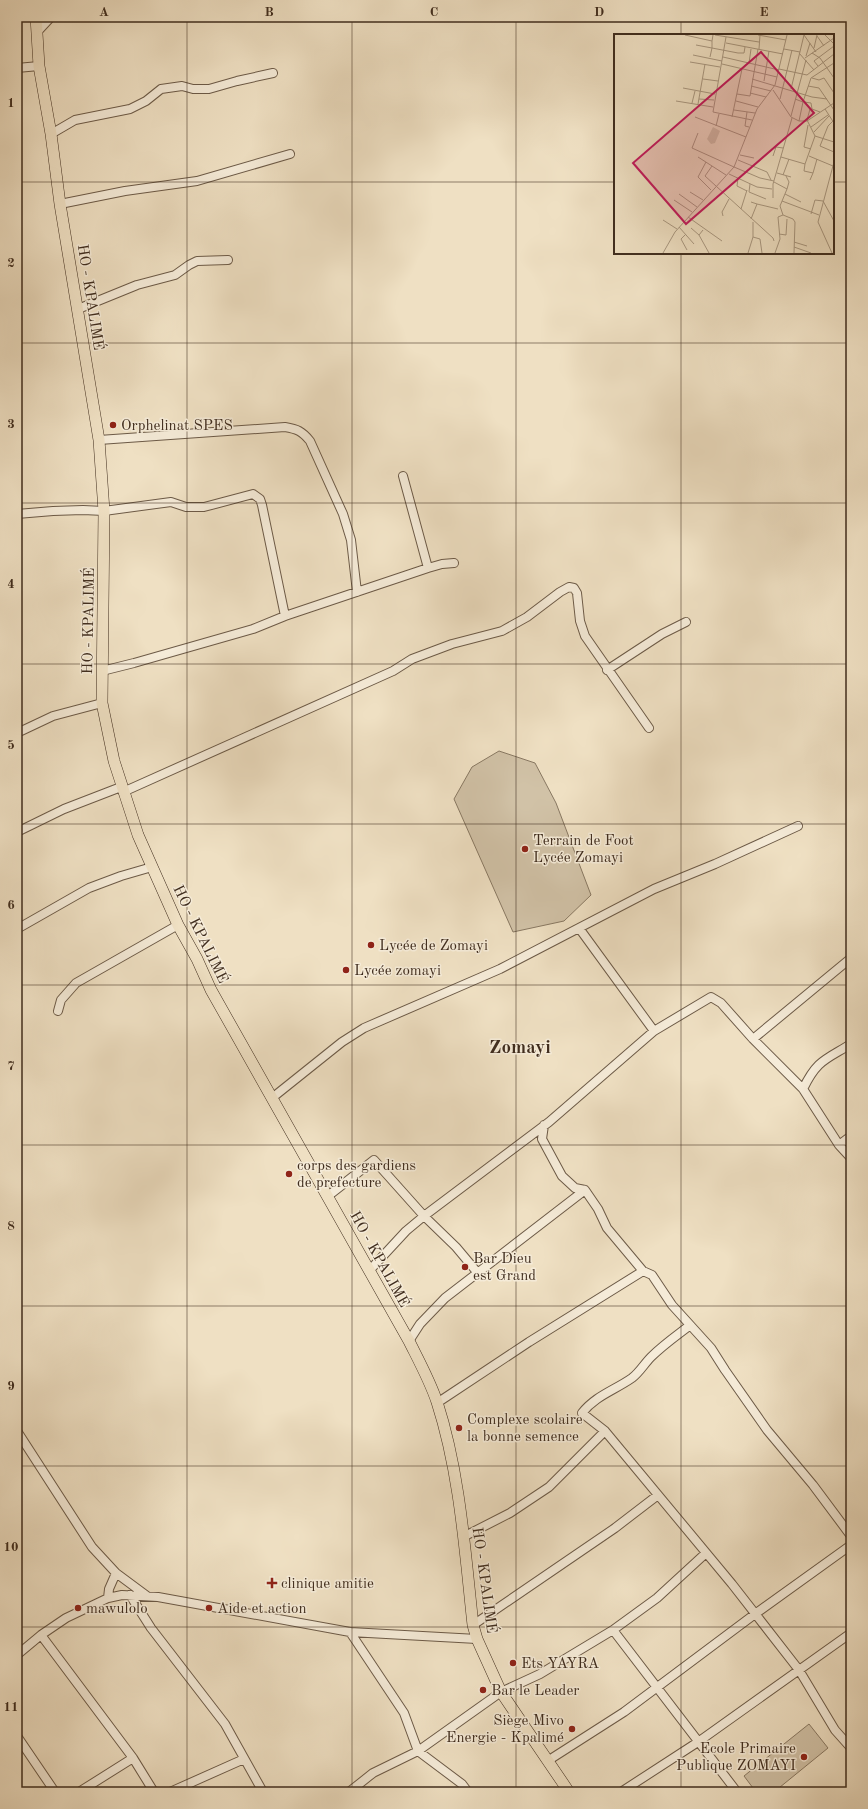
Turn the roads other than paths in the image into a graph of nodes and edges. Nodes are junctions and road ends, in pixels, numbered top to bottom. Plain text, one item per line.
1 (36, 17) edge
2 (51, 17) edge
3 (38, 31) junction
4 (39, 66) junction
5 (17, 68) edge
6 (273, 73) dead end
7 (51, 134) junction
8 (290, 154) dead end
9 (60, 204) junction
10 (228, 260) dead end
11 (78, 309) junction
12 (99, 440) junction
13 (403, 476) dead end
14 (104, 511) junction
15 (17, 514) edge
16 (454, 563) dead end
17 (428, 568) junction
18 (358, 592) junction
19 (285, 616) junction
20 (686, 622) dead end
21 (102, 670) junction
22 (607, 670) junction
23 (102, 703) junction
24 (649, 728) dead end
25 (17, 733) edge
26 (122, 789) junction
27 (798, 826) dead end
28 (17, 832) edge
29 (152, 867) junction
30 (178, 925) junction
31 (579, 928) junction
32 (17, 929) edge
33 (851, 958) edge
34 (58, 1011) dead end
35 (654, 1032) junction
36 (753, 1039) junction
37 (851, 1044) edge
38 (803, 1089) junction
39 (272, 1098) junction
40 (544, 1125) junction
41 (851, 1136) edge
42 (838, 1145) junction
43 (851, 1158) edge
44 (585, 1190) junction
45 (328, 1196) junction
46 (424, 1216) junction
47 (369, 1271) junction
48 (643, 1271) junction
49 (477, 1272) junction
50 (689, 1326) junction
51 (409, 1341) junction
52 (437, 1403) junction
53 (17, 1431) edge
54 (605, 1431) junction
55 (658, 1495) junction
56 (851, 1536) edge
57 (463, 1537) junction
58 (851, 1545) edge
59 (706, 1553) junction
60 (116, 1573) junction
61 (130, 1595) junction
62 (147, 1596) junction
63 (108, 1598) junction
64 (755, 1614) junction
65 (473, 1625) junction
66 (613, 1630) junction
67 (350, 1632) junction
68 (851, 1633) edge
69 (40, 1635) junction
70 (477, 1639) junction
71 (17, 1655) edge
72 (799, 1670) junction
73 (656, 1687) junction
74 (501, 1692) junction
75 (17, 1736) edge
76 (698, 1742) junction
77 (851, 1748) edge
78 (418, 1750) junction
79 (133, 1758) junction
80 (244, 1759) junction
81 (549, 1760) junction
82 (352, 1791) edge
83 (55, 1792) edge
84 (79, 1792) edge
85 (154, 1792) edge
86 (170, 1792) edge
87 (263, 1792) edge
88 (468, 1792) edge
89 (570, 1792) edge
90 (621, 1792) edge
91 (737, 1792) edge

1 - 3 main road, HO - KPALIMÉ
2 - 3 street
3 - 4 main road, HO - KPALIMÉ
4 - 5 street
4 - 7 main road, HO - KPALIMÉ
6 - 7 street
7 - 9 main road, HO - KPALIMÉ
8 - 9 street
9 - 11 main road, HO - KPALIMÉ
10 - 11 street
11 - 12 main road, HO - KPALIMÉ
12 - 14 main road, HO - KPALIMÉ
12 - 18 street
13 - 17 street
14 - 15 street
14 - 19 street
14 - 21 main road, HO - KPALIMÉ
16 - 17 street
17 - 18 street
18 - 19 street
19 - 21 street
20 - 22 street
21 - 23 main road, HO - KPALIMÉ
22 - 24 street
22 - 26 street
23 - 25 street
23 - 26 main road, HO - KPALIMÉ
26 - 28 street
26 - 29 main road, HO - KPALIMÉ
27 - 31 street
29 - 30 main road, HO - KPALIMÉ
29 - 32 street
30 - 34 street
30 - 39 main road, HO - KPALIMÉ
31 - 35 street
31 - 39 street
33 - 36 street
35 - 36 street
35 - 40 street
36 - 38 street
37 - 38 street
38 - 42 street
39 - 45 main road, HO - KPALIMÉ
40 - 44 street
40 - 46 street
41 - 42 street
42 - 43 street
44 - 48 street
44 - 49 street
45 - 46 street
45 - 47 main road, HO - KPALIMÉ
46 - 47 street
46 - 49 street
47 - 51 main road, HO - KPALIMÉ
48 - 50 street
48 - 52 street
49 - 51 street
50 - 54 street
50 - 56 street
51 - 52 main road, HO - KPALIMÉ
52 - 57 main road, HO - KPALIMÉ
53 - 60 street
54 - 55 street
54 - 57 street
55 - 59 street
55 - 65 street
57 - 65 main road, HO - KPALIMÉ
58 - 64 street
59 - 64 street
59 - 66 street
60 - 62 street
60 - 63 street
61 - 62 street
61 - 63 street
61 - 80 street
62 - 67 street
63 - 69 street
64 - 72 street
64 - 73 street
65 - 70 main road, HO - KPALIMÉ
66 - 73 street
66 - 74 street
67 - 70 street
67 - 78 street
68 - 72 street
69 - 71 street
69 - 79 street
70 - 74 main road, HO - KPALIMÉ
72 - 76 street
72 - 77 street
73 - 76 street
73 - 81 street
74 - 78 street
74 - 81 main road, HO - KPALIMÉ
75 - 83 street
76 - 90 street
76 - 91 street
78 - 82 street
78 - 88 street
79 - 84 street
79 - 85 street
80 - 86 street
80 - 87 street
81 - 89 main road, HO - KPALIMÉ

